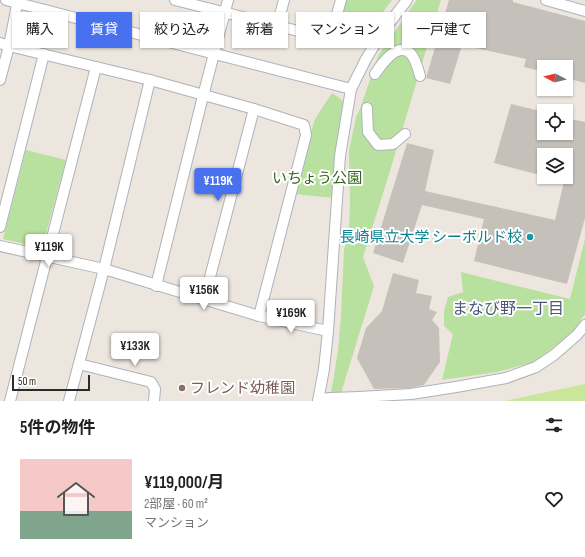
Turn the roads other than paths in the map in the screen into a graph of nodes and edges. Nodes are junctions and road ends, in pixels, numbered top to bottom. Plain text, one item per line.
1 (6, 0) edge
2 (175, 0) edge
3 (228, 0) edge
4 (284, 0) edge
5 (340, 0) edge
6 (407, 0) edge
7 (546, 0) edge
8 (17, 2) edge
9 (585, 11) edge
10 (281, 12) edge
11 (225, 13) junction
12 (232, 15) edge
13 (288, 29) edge
14 (4, 44) edge
15 (44, 54) junction
16 (214, 54) junction
17 (96, 67) junction
18 (375, 74) dead end
19 (420, 76) dead end
20 (0, 80) edge
21 (150, 80) junction
22 (351, 89) junction
23 (203, 96) junction
24 (366, 108) dead end
25 (254, 110) junction
26 (405, 134) dead end
27 (0, 227) edge
28 (0, 246) edge
29 (48, 257) junction
30 (104, 269) junction
31 (156, 286) junction
32 (204, 300) junction
33 (259, 316) junction
34 (585, 325) edge
35 (328, 330) junction
36 (79, 364) junction
37 (318, 400) edge
38 (10, 401) edge
39 (69, 401) edge
40 (154, 401) edge

1 - 8 street
2 - 11 street
3 - 11 street
4 - 10 street
5 - 13 street
6 - 22 street
7 - 9 street
8 - 14 street
8 - 16 street
11 - 12 street
11 - 16 street
14 - 15 street
14 - 20 street
15 - 17 street
15 - 27 street
16 - 22 street
16 - 23 street
17 - 21 street
17 - 29 street
18 - 19 street
21 - 23 street
21 - 30 street
22 - 35 street
23 - 25 street
23 - 31 street
24 - 26 street
25 - 32 street
25 - 33 street
28 - 29 street
29 - 30 street
29 - 38 street
30 - 31 street
30 - 36 street
31 - 32 street
32 - 33 street
33 - 35 street
34 - 37 street
35 - 37 street
36 - 39 street
36 - 40 street

